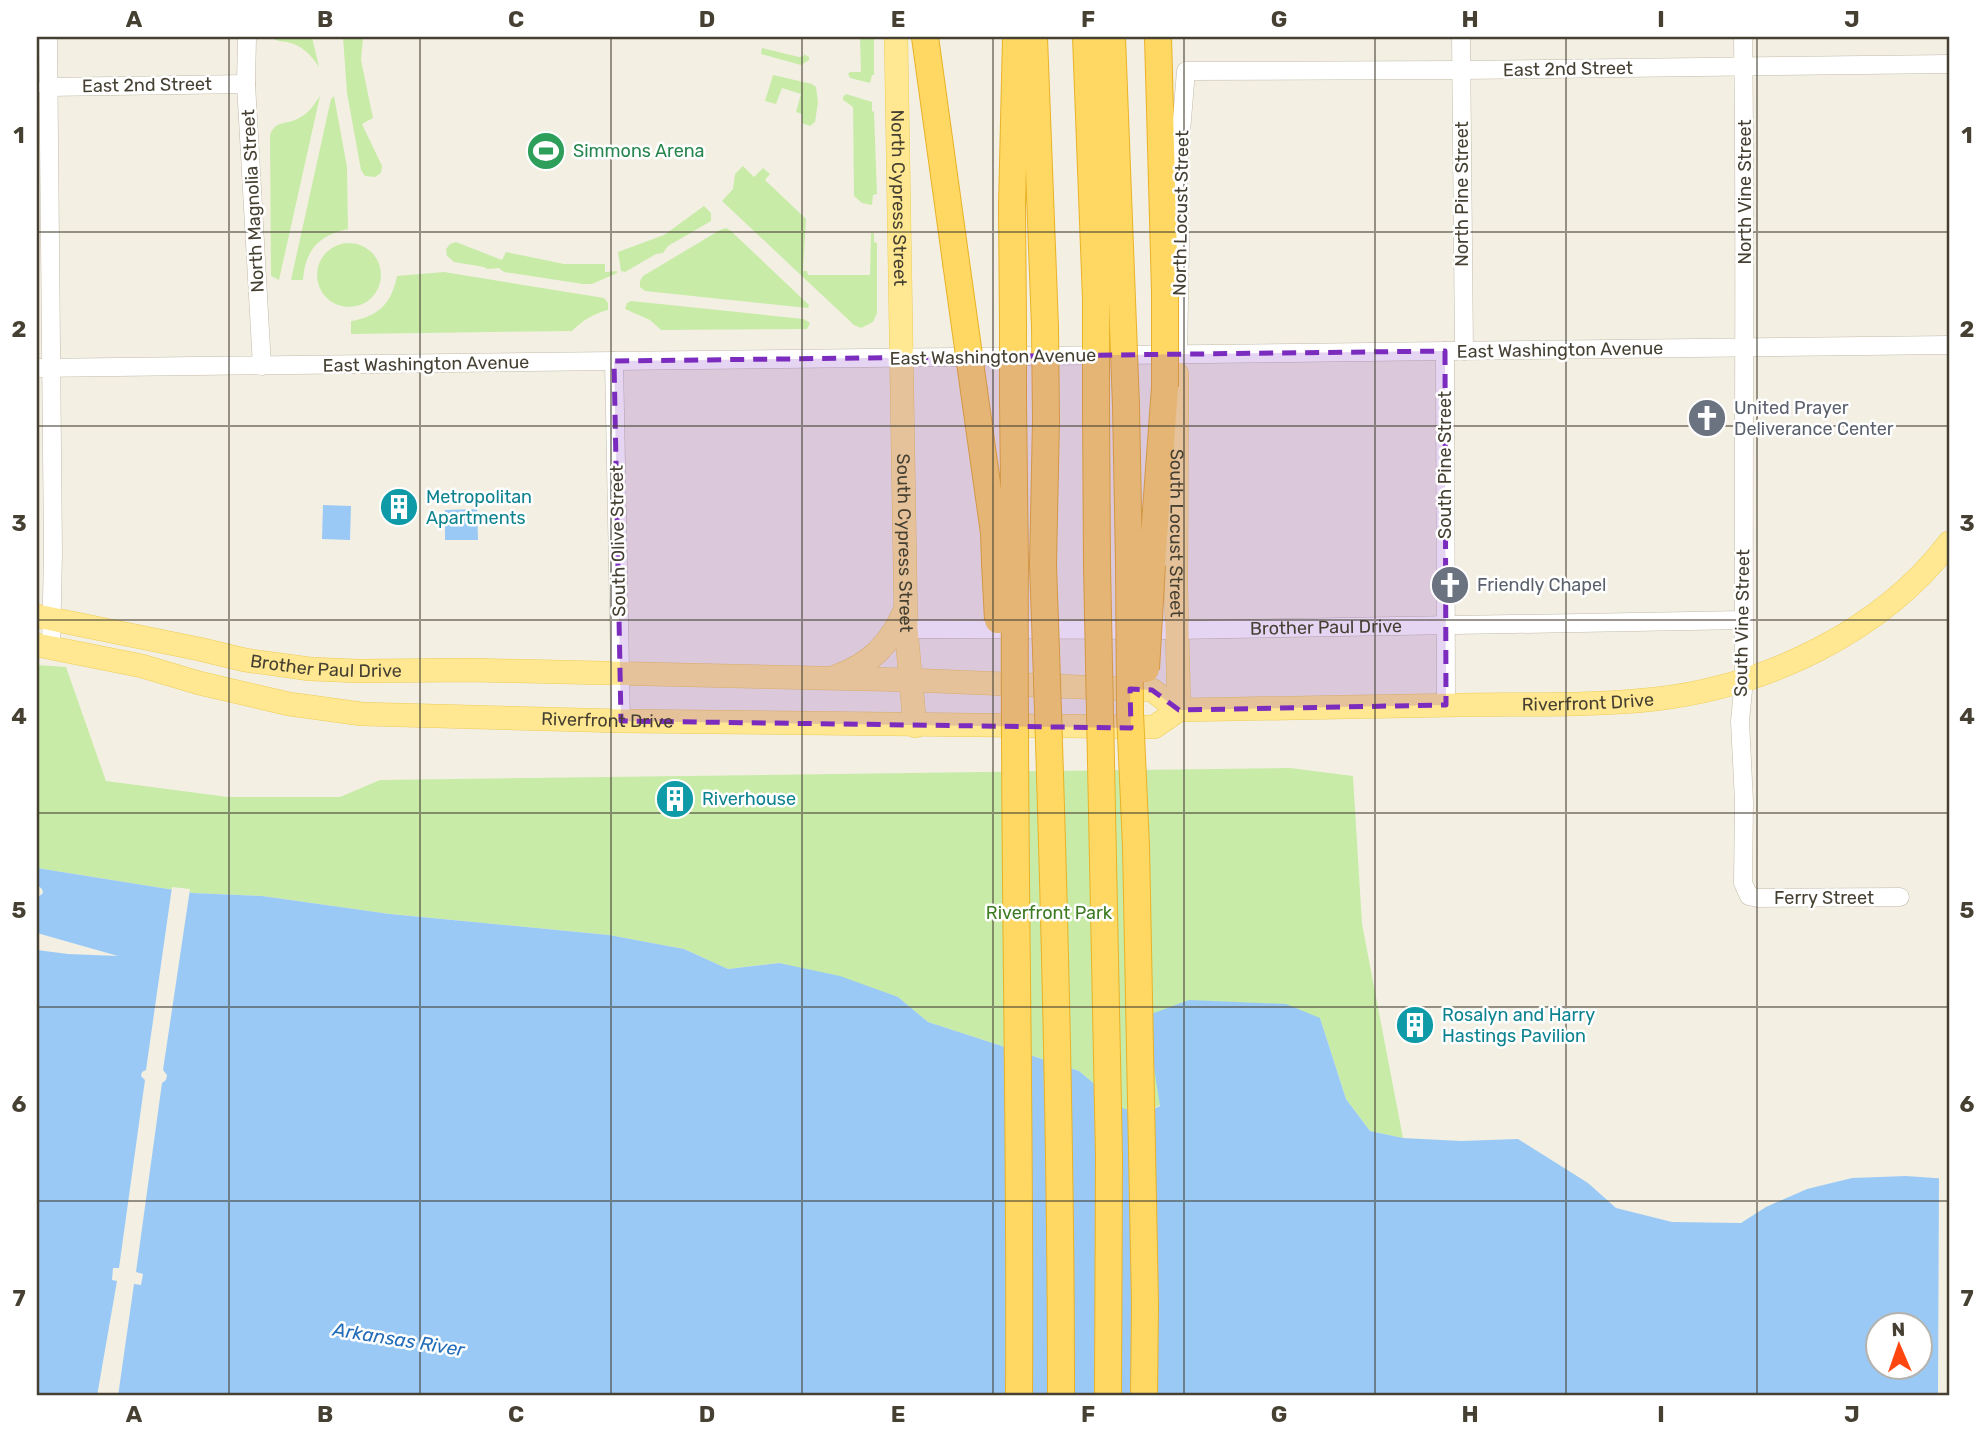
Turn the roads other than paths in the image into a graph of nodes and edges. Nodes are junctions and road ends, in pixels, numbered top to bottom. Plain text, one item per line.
1 (48, 37) edge
2 (247, 37) edge
3 (896, 37) edge
4 (925, 37) edge
5 (1016, 37) edge
6 (1034, 37) edge
7 (1086, 37) edge
8 (1112, 37) edge
9 (1158, 37) edge
10 (1461, 37) edge
11 (1743, 37) edge
12 (1949, 64) edge
13 (1744, 66) junction
14 (1186, 71) joint
15 (1461, 71) junction
16 (246, 84) junction
17 (47, 87) junction
18 (1109, 300) junction
19 (1949, 345) edge
20 (1744, 348) junction
21 (1445, 351) junction
22 (1464, 351) junction
23 (1178, 355) junction
24 (901, 358) junction
25 (614, 361) junction
26 (262, 366) junction
27 (44, 368) edge
28 (1947, 551) edge
29 (1005, 563) junction
30 (1141, 564) junction
31 (44, 617) edge
32 (906, 618) junction
33 (1744, 620) junction
34 (1445, 626) junction
35 (1178, 630) junction
36 (44, 645) edge
37 (620, 673) junction
38 (829, 678) junction
39 (910, 680) junction
40 (1744, 680) junction
41 (1446, 705) junction
42 (1179, 710) junction
43 (621, 722) junction
44 (915, 726) junction
45 (1749, 896) joint
46 (1900, 897) dead end
47 (1019, 1396) edge
48 (1061, 1396) edge
49 (1108, 1396) edge
50 (1144, 1396) edge

1 - 17 street
2 - 16 street, North Magnolia Street
3 - 24 main road, North Cypress Street
4 - 29 highway, bridge
5 - 29 highway, bridge
6 - 48 highway, bridge
7 - 18 highway
8 - 18 highway
9 - 30 highway, bridge
10 - 15 street, North Pine Street
11 - 13 street, North Vine Street
12 - 13 street, East 2nd Street
13 - 15 street, East 2nd Street
13 - 20 street, North Vine Street
14 - 15 street, East 2nd Street
14 - 23 street, North Locust Street
15 - 22 street, North Pine Street
16 - 17 street, East 2nd Street
16 - 26 street, North Magnolia Street
17 - 27 street
18 - 30 highway, bridge
18 - 49 highway, bridge
19 - 20 street, East Washington Avenue
20 - 22 street, East Washington Avenue
20 - 33 street, South Vine Street
21 - 22 street, East Washington Avenue
21 - 23 street, East Washington Avenue
21 - 34 street, South Pine Street
23 - 24 street, East Washington Avenue
23 - 35 main road, South Locust Street
24 - 25 street, East Washington Avenue
24 - 32 main road, South Cypress Street
25 - 26 street, East Washington Avenue
25 - 37 street, South Olive Street
26 - 27 street, East Washington Avenue
27 - 31 street
28 - 40 main road, Riverfront Drive
29 - 47 highway, bridge
30 - 50 highway, bridge
31 - 36 street
31 - 37 main road, Brother Paul Drive
32 - 35 street, Brother Paul Drive
32 - 38 main road
32 - 39 main road, South Cypress Street
33 - 34 street, Brother Paul Drive
33 - 40 street, South Vine Street
34 - 35 street, Brother Paul Drive
34 - 41 street, South Pine Street
35 - 42 main road, South Locust Street
36 - 43 main road, Riverfront Drive
37 - 38 main road
37 - 43 street, South Olive Street
38 - 39 main road
39 - 42 main road
39 - 44 main road, South Cypress Street
40 - 41 main road, Riverfront Drive
40 - 45 street, South Vine Street
41 - 42 main road, Riverfront Drive
42 - 44 main road, Riverfront Drive
43 - 44 main road, Riverfront Drive
45 - 46 street, Ferry Street

